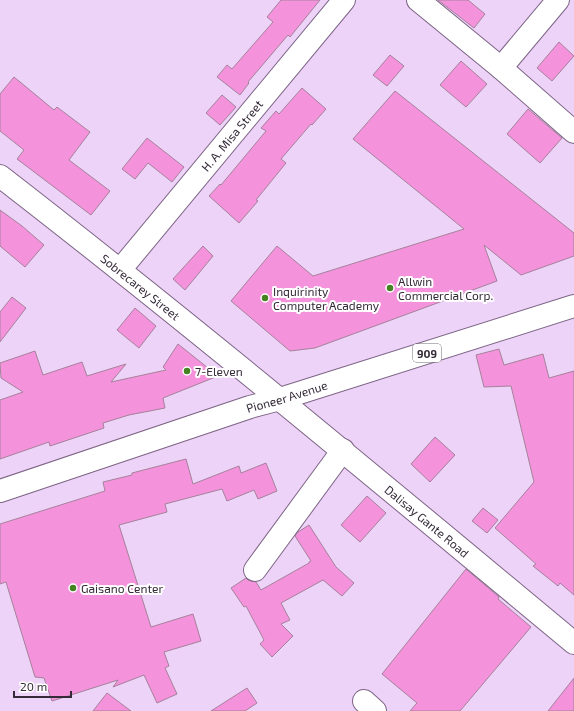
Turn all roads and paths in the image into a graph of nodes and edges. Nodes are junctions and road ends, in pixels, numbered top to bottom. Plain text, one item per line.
1 (344, 0) edge
2 (418, 0) edge
3 (558, 0) edge
4 (501, 68) junction
5 (574, 132) edge
6 (0, 176) edge
7 (120, 270) junction
8 (574, 306) edge
9 (280, 399) junction
10 (343, 450) junction
11 (0, 491) edge
12 (255, 570) dead end
13 (574, 643) edge

1 - 7 main road, H. A. Misa Street
2 - 4 main road
3 - 4 main road
4 - 5 main road
6 - 7 main road, Sobrecarey Street
7 - 9 main road, Sobrecarey Street
8 - 9 main road, Pioneer Avenue / 909
9 - 10 main road, Dalisay Gante Road
9 - 11 main road, Pioneer Avenue / 909
10 - 12 main road
10 - 13 main road, Dalisay Gante Road

